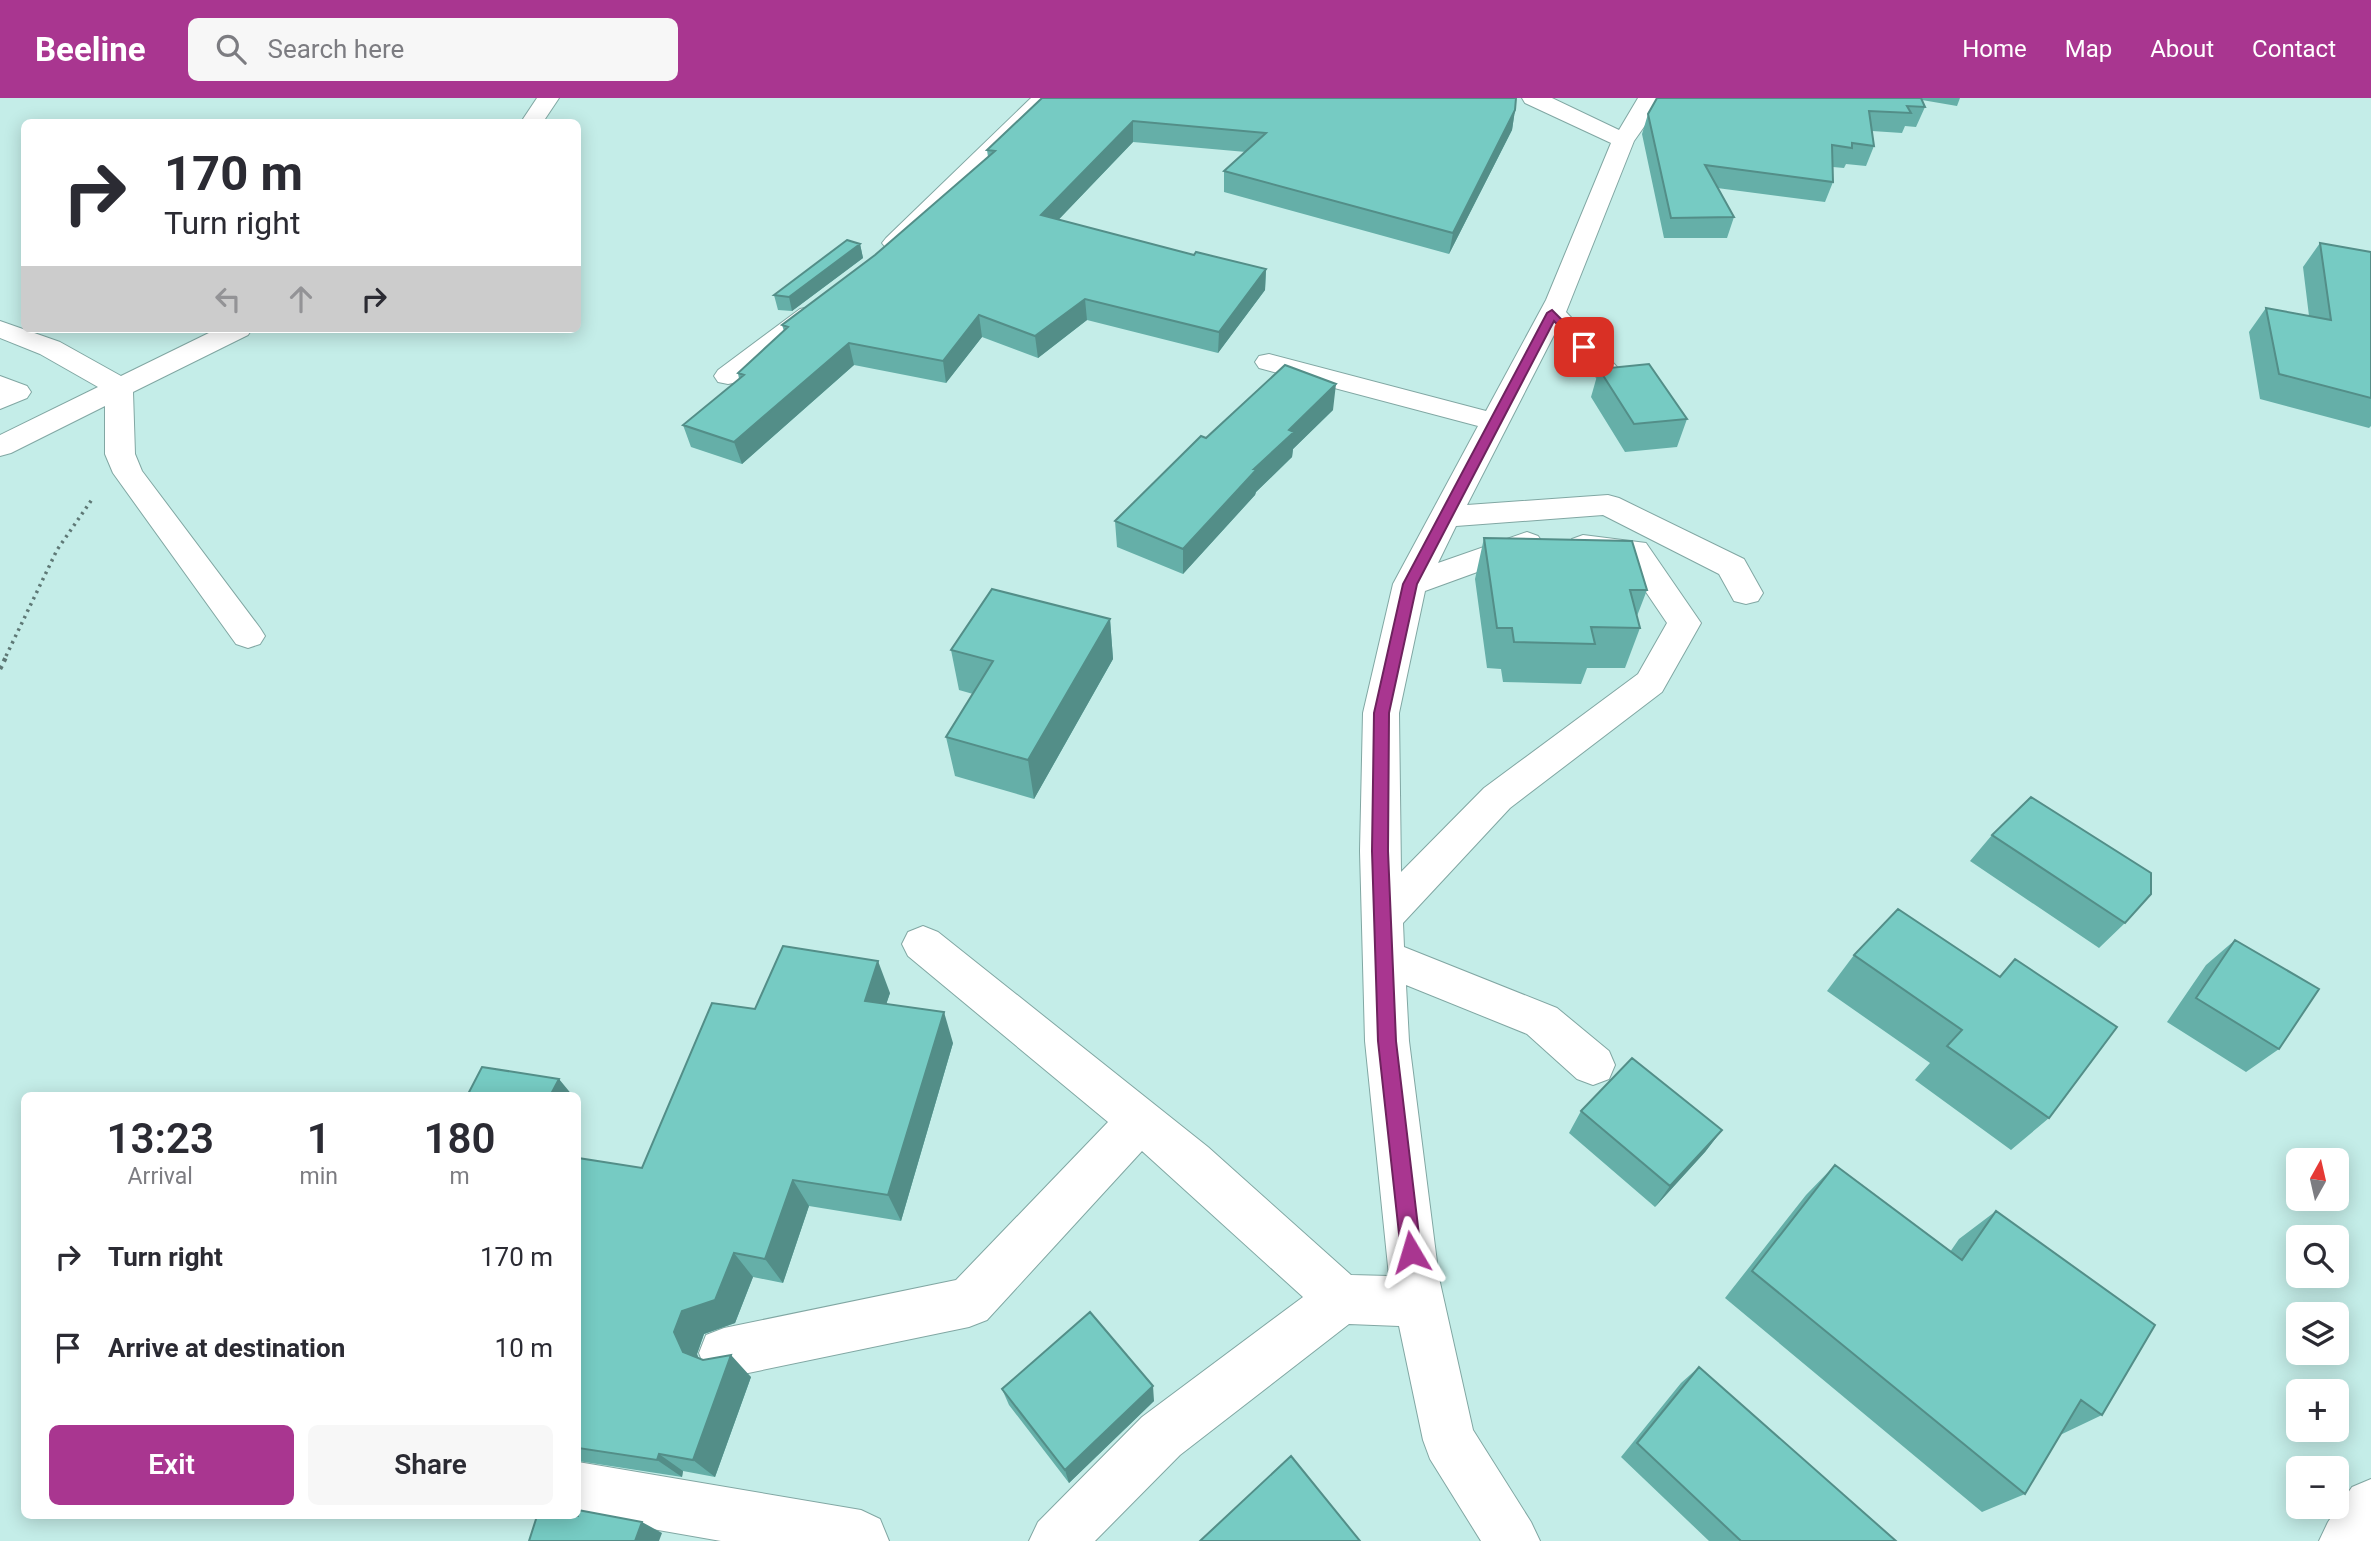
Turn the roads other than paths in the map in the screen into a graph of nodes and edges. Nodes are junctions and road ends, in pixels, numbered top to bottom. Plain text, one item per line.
1 (548, 98) edge
2 (1044, 98) edge
3 (1533, 98) edge
4 (1649, 98) edge
5 (534, 119) edge
6 (1623, 141) junction
7 (878, 260) edge
8 (825, 302) edge
9 (1552, 313) junction
10 (0, 329) edge
11 (230, 333) edge
12 (1269, 362) dead end
13 (728, 376) dead end
14 (1615, 380) edge
15 (0, 385) edge
16 (119, 387) junction
17 (0, 400) edge
18 (1495, 422) junction
19 (0, 447) edge
20 (1445, 517) junction
21 (1410, 584) junction
22 (1745, 593) dead end
23 (248, 636) dead end
24 (1383, 937) junction
25 (923, 944) dead end
26 (1593, 1065) dead end
27 (1140, 1121) junction
28 (1341, 1298) junction
29 (1419, 1302) junction
30 (724, 1353) edge
31 (581, 1490) edge
32 (2371, 1506) edge
33 (861, 1541) edge
34 (1057, 1541) edge
35 (1512, 1541) edge
36 (2347, 1541) edge

1 - 5 street
2 - 7 street
3 - 6 street
4 - 6 street
6 - 9 street
8 - 13 street
9 - 14 street
9 - 18 street
10 - 16 street
11 - 16 street
12 - 18 street
15 - 17 street
16 - 19 street
16 - 23 street
18 - 20 street
20 - 21 street
20 - 22 street
21 - 24 street
21 - 24 street
24 - 26 street
24 - 29 street
25 - 27 street
27 - 28 street
27 - 30 street
28 - 29 street
28 - 34 street
29 - 35 street
31 - 33 street
32 - 36 street

